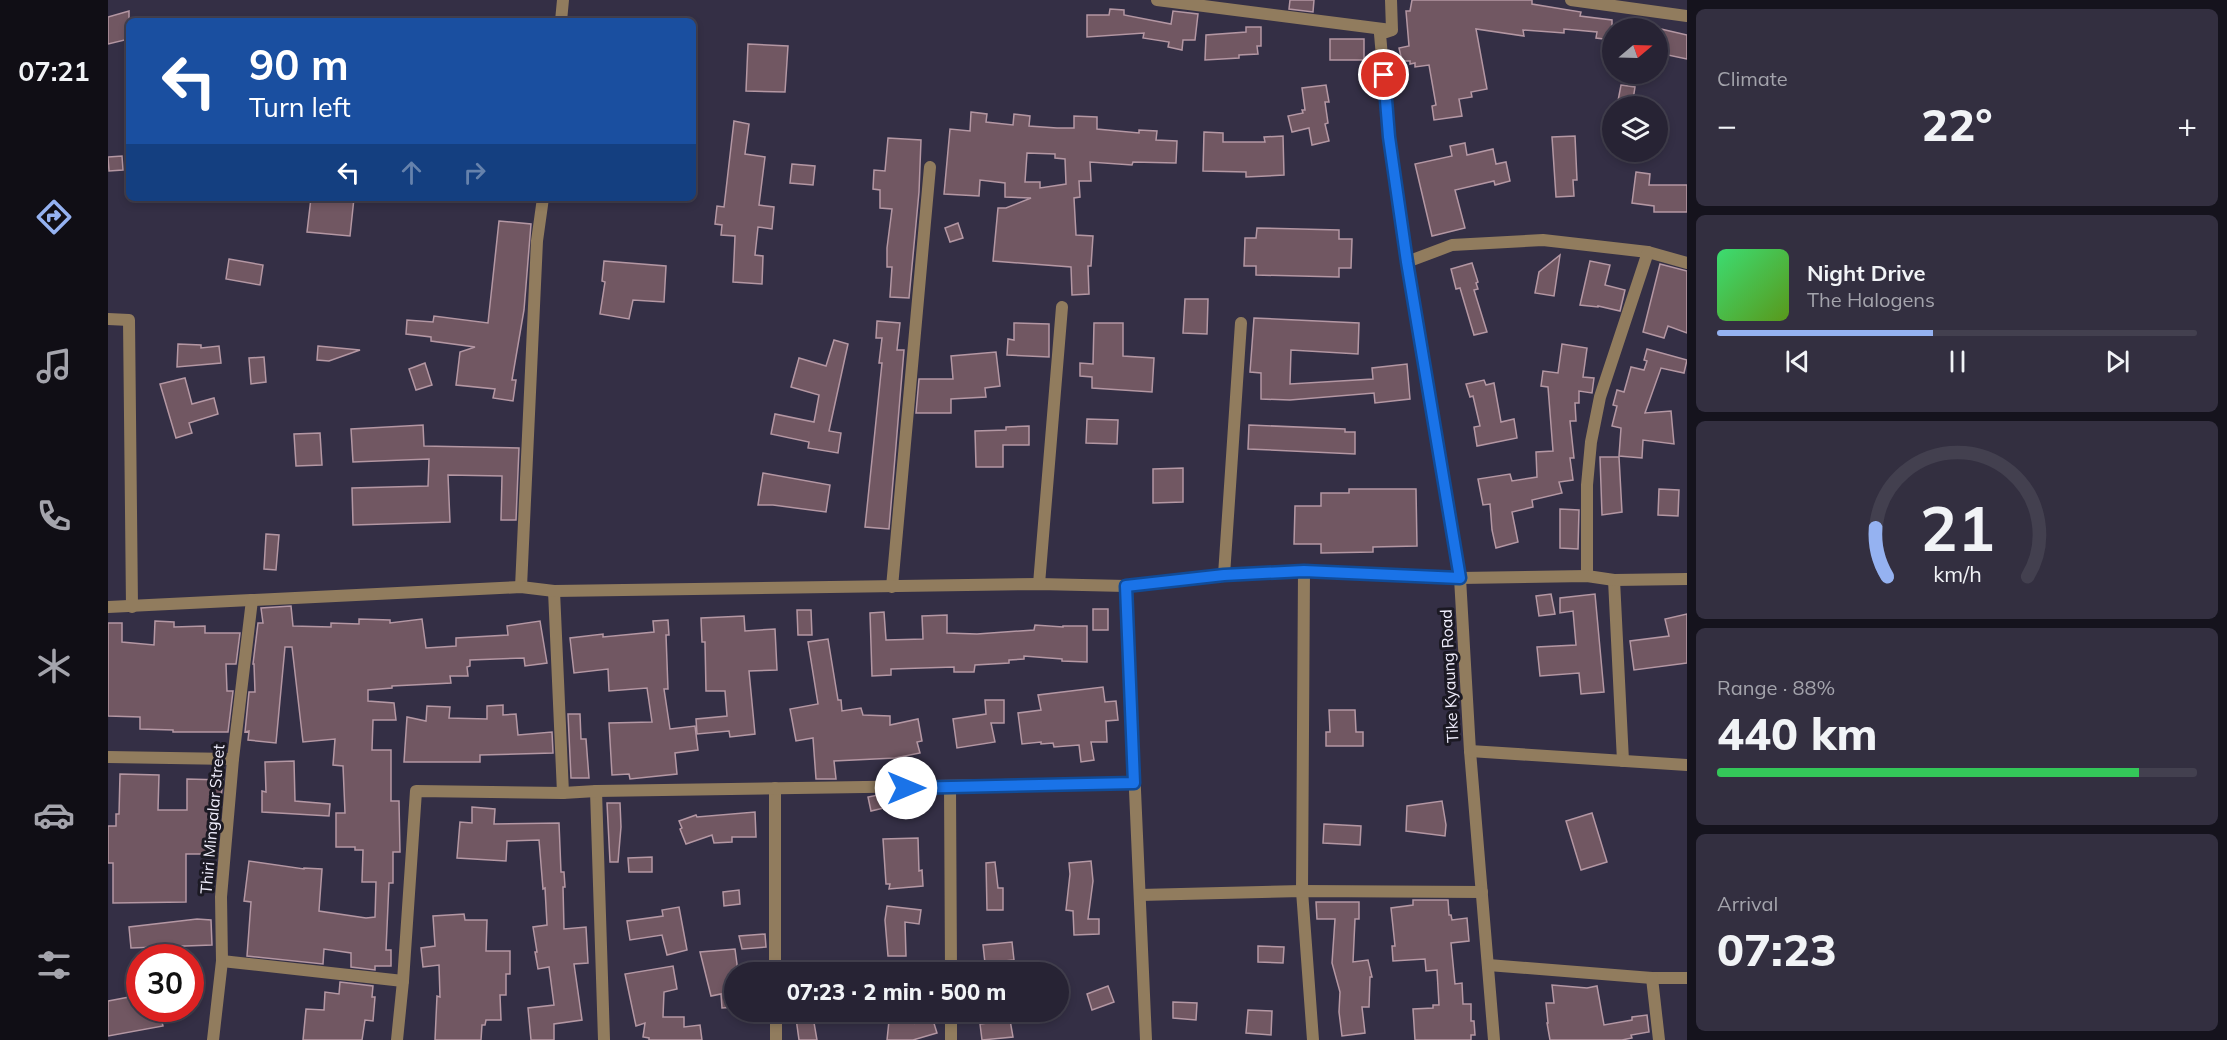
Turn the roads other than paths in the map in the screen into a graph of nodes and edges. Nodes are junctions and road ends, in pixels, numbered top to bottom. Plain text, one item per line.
1 (563, 0) edge
2 (1157, 0) edge
3 (1391, 0) edge
4 (1571, 0) edge
5 (1687, 16) edge
6 (561, 18) edge
7 (1392, 30) junction
8 (930, 167) dead end
9 (543, 201) edge
10 (1648, 252) junction
11 (1407, 262) junction
12 (1687, 263) edge
13 (1062, 307) dead end
14 (108, 319) edge
15 (1241, 323) dead end
16 (1687, 570) edge
17 (1304, 571) junction
18 (1224, 575) junction
19 (1587, 576) junction
20 (1460, 578) junction
21 (1687, 579) edge
22 (1614, 580) junction
23 (1039, 585) junction
24 (1126, 586) junction
25 (522, 587) junction
26 (892, 587) junction
27 (554, 591) junction
28 (252, 600) junction
29 (108, 607) edge
30 (132, 607) junction
31 (1470, 751) junction
32 (108, 757) edge
33 (233, 759) junction
34 (1623, 761) junction
35 (1687, 765) edge
36 (1134, 783) junction
37 (950, 787) junction
38 (775, 789) junction
39 (596, 791) junction
40 (563, 794) junction
41 (1302, 891) junction
42 (1482, 892) junction
43 (1140, 895) junction
44 (222, 961) junction
45 (776, 962) edge
46 (951, 962) edge
47 (1488, 965) junction
48 (1652, 978) junction
49 (1687, 978) edge
50 (403, 981) junction
51 (776, 1022) edge
52 (951, 1022) edge
53 (213, 1040) edge
54 (397, 1040) edge
55 (604, 1040) edge
56 (776, 1040) edge
57 (951, 1040) edge
58 (1146, 1040) edge
59 (1313, 1040) edge
60 (1494, 1040) edge
61 (1659, 1040) edge

1 - 6 street
2 - 7 street
3 - 7 street, Tike Kyaung Road
4 - 5 street
7 - 11 street, Tike Kyaung Road
8 - 26 street
9 - 25 street
10 - 11 street
10 - 12 street
10 - 19 street
11 - 20 street, Tike Kyaung Road
13 - 23 street
14 - 30 street
15 - 18 street
16 - 21 street
17 - 18 street
17 - 20 street
17 - 41 street
18 - 24 street
19 - 20 street
19 - 22 street
20 - 31 street, Tike Kyaung Road
21 - 22 street
22 - 34 street
23 - 24 street
23 - 26 street
24 - 36 street
25 - 27 street
25 - 28 street
26 - 27 street
27 - 40 street
28 - 30 street
28 - 33 street, Thiri Mingalar Street
29 - 30 street
31 - 34 street
31 - 42 street, Tike Kyaung Road
32 - 33 street
33 - 44 street, Thiri Mingalar Street
34 - 35 street
36 - 37 street
36 - 43 street
37 - 38 street
37 - 46 street
38 - 39 street
38 - 45 street
39 - 40 street
39 - 55 street
40 - 50 street
41 - 42 street
41 - 43 street
41 - 59 street
42 - 47 street, Tike Kyaung Road
43 - 58 street
44 - 50 street
44 - 53 street, Thiri Mingalar Street
47 - 48 street
47 - 60 street, Tike Kyaung Road
48 - 49 street
48 - 61 street
50 - 54 street
51 - 56 street
52 - 57 street

